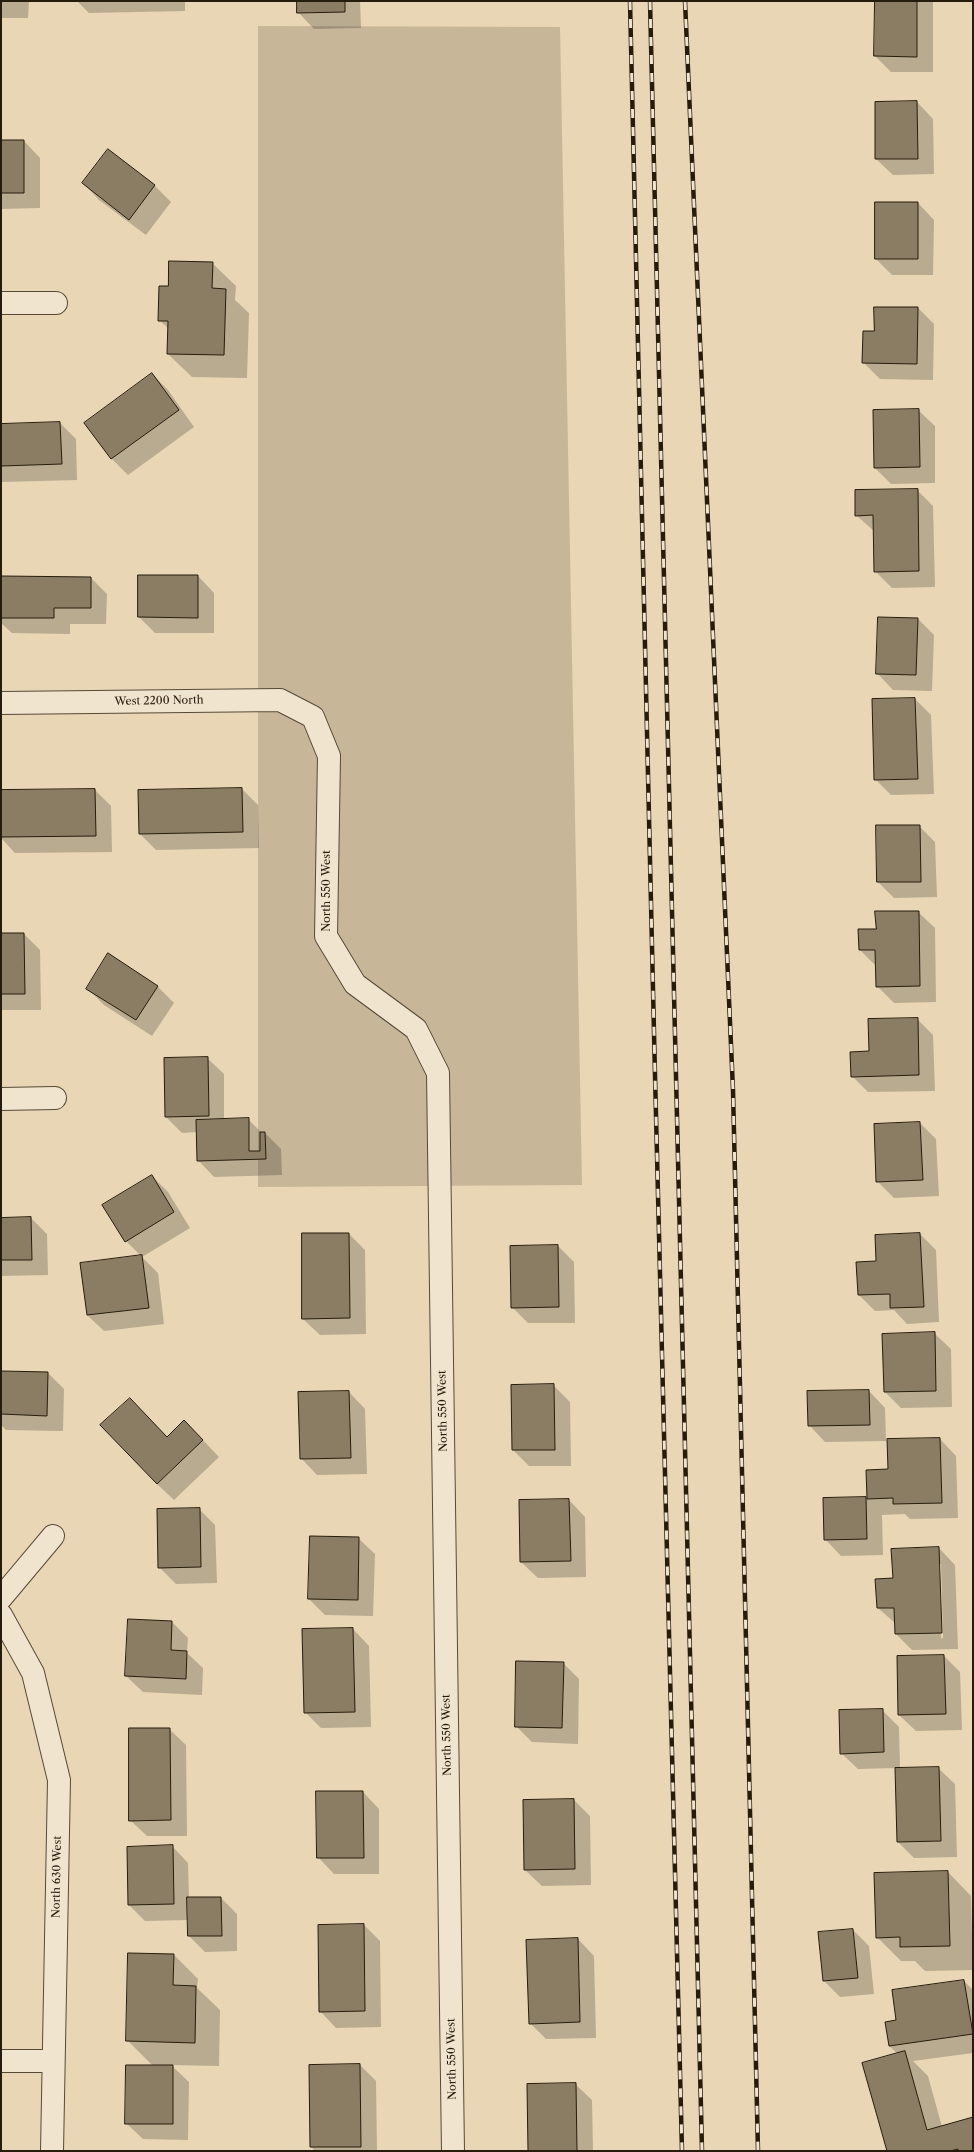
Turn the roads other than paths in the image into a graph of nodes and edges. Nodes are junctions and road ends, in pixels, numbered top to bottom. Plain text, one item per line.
1 (1, 303) edge
2 (56, 303) dead end
3 (1, 703) edge
4 (313, 718) joint
5 (55, 1098) dead end
6 (1, 1099) edge
7 (53, 1536) dead end
8 (1, 1598) edge
9 (1, 1615) edge
10 (1, 2061) edge
11 (54, 2061) junction
12 (52, 2151) edge
13 (453, 2151) edge

1 - 2 street
3 - 4 street, West 2200 North
4 - 13 street, North 550 West
5 - 6 street
7 - 8 street
9 - 11 street, North 630 West
10 - 11 street
11 - 12 street, North 630 West

